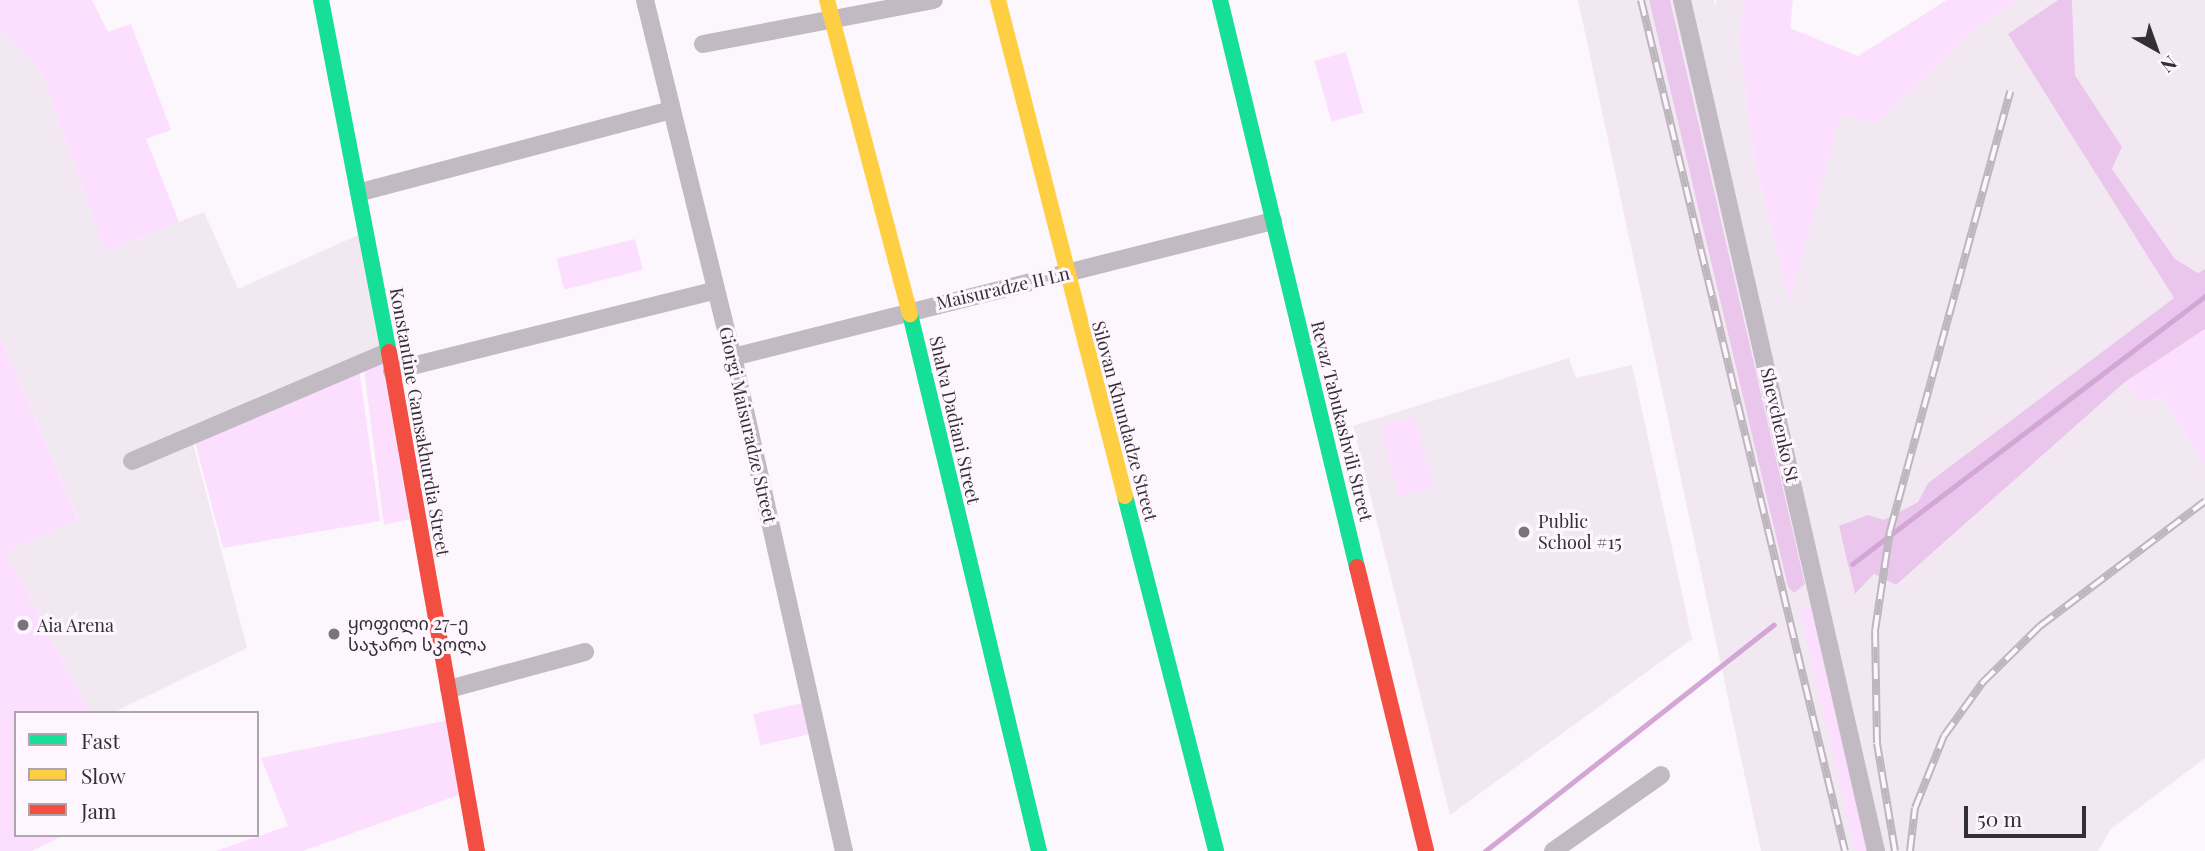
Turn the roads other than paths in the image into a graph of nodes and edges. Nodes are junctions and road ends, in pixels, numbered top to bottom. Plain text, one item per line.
1 (321, 0) edge
2 (645, 0) edge
3 (934, 0) edge
4 (998, 0) edge
5 (1220, 0) edge
6 (1682, 0) edge
7 (830, 8) edge
8 (703, 44) dead end
9 (671, 110) junction
10 (361, 192) junction
11 (1273, 220) junction
12 (1066, 274) junction
13 (716, 290) junction
14 (909, 310) junction
15 (387, 352) junction
16 (733, 357) junction
17 (392, 371) junction
18 (132, 461) dead end
19 (585, 652) dead end
20 (449, 689) junction
21 (1661, 775) dead end
22 (477, 851) edge
23 (844, 851) edge
24 (1039, 851) edge
25 (1216, 851) edge
26 (1426, 851) edge
27 (1553, 851) edge
28 (1876, 851) edge

1 - 10 street, Konstantine Gamsakhurdia Street
2 - 9 street, Giorgi Maisuradze Street
3 - 7 street
4 - 12 street, Silovan Khundadze Street
5 - 11 street, Revaz Tabukashvili Street
6 - 28 street, Shevchenko St
7 - 8 street
7 - 14 street, Shalva Dadiani Street
9 - 10 street
9 - 13 street, Giorgi Maisuradze Street
10 - 15 street, Konstantine Gamsakhurdia Street
11 - 12 street, Maisuradze II Ln
11 - 26 street, Revaz Tabukashvili Street
12 - 14 street, Maisuradze II Ln
12 - 25 street, Silovan Khundadze Street
13 - 16 street, Giorgi Maisuradze Street
13 - 17 street
14 - 16 street, Maisuradze II Ln
14 - 24 street, Shalva Dadiani Street
15 - 17 street, Konstantine Gamsakhurdia Street
15 - 18 street
16 - 23 street, Giorgi Maisuradze Street
17 - 20 street, Konstantine Gamsakhurdia Street
19 - 20 street
20 - 22 street, Konstantine Gamsakhurdia Street
21 - 27 street

